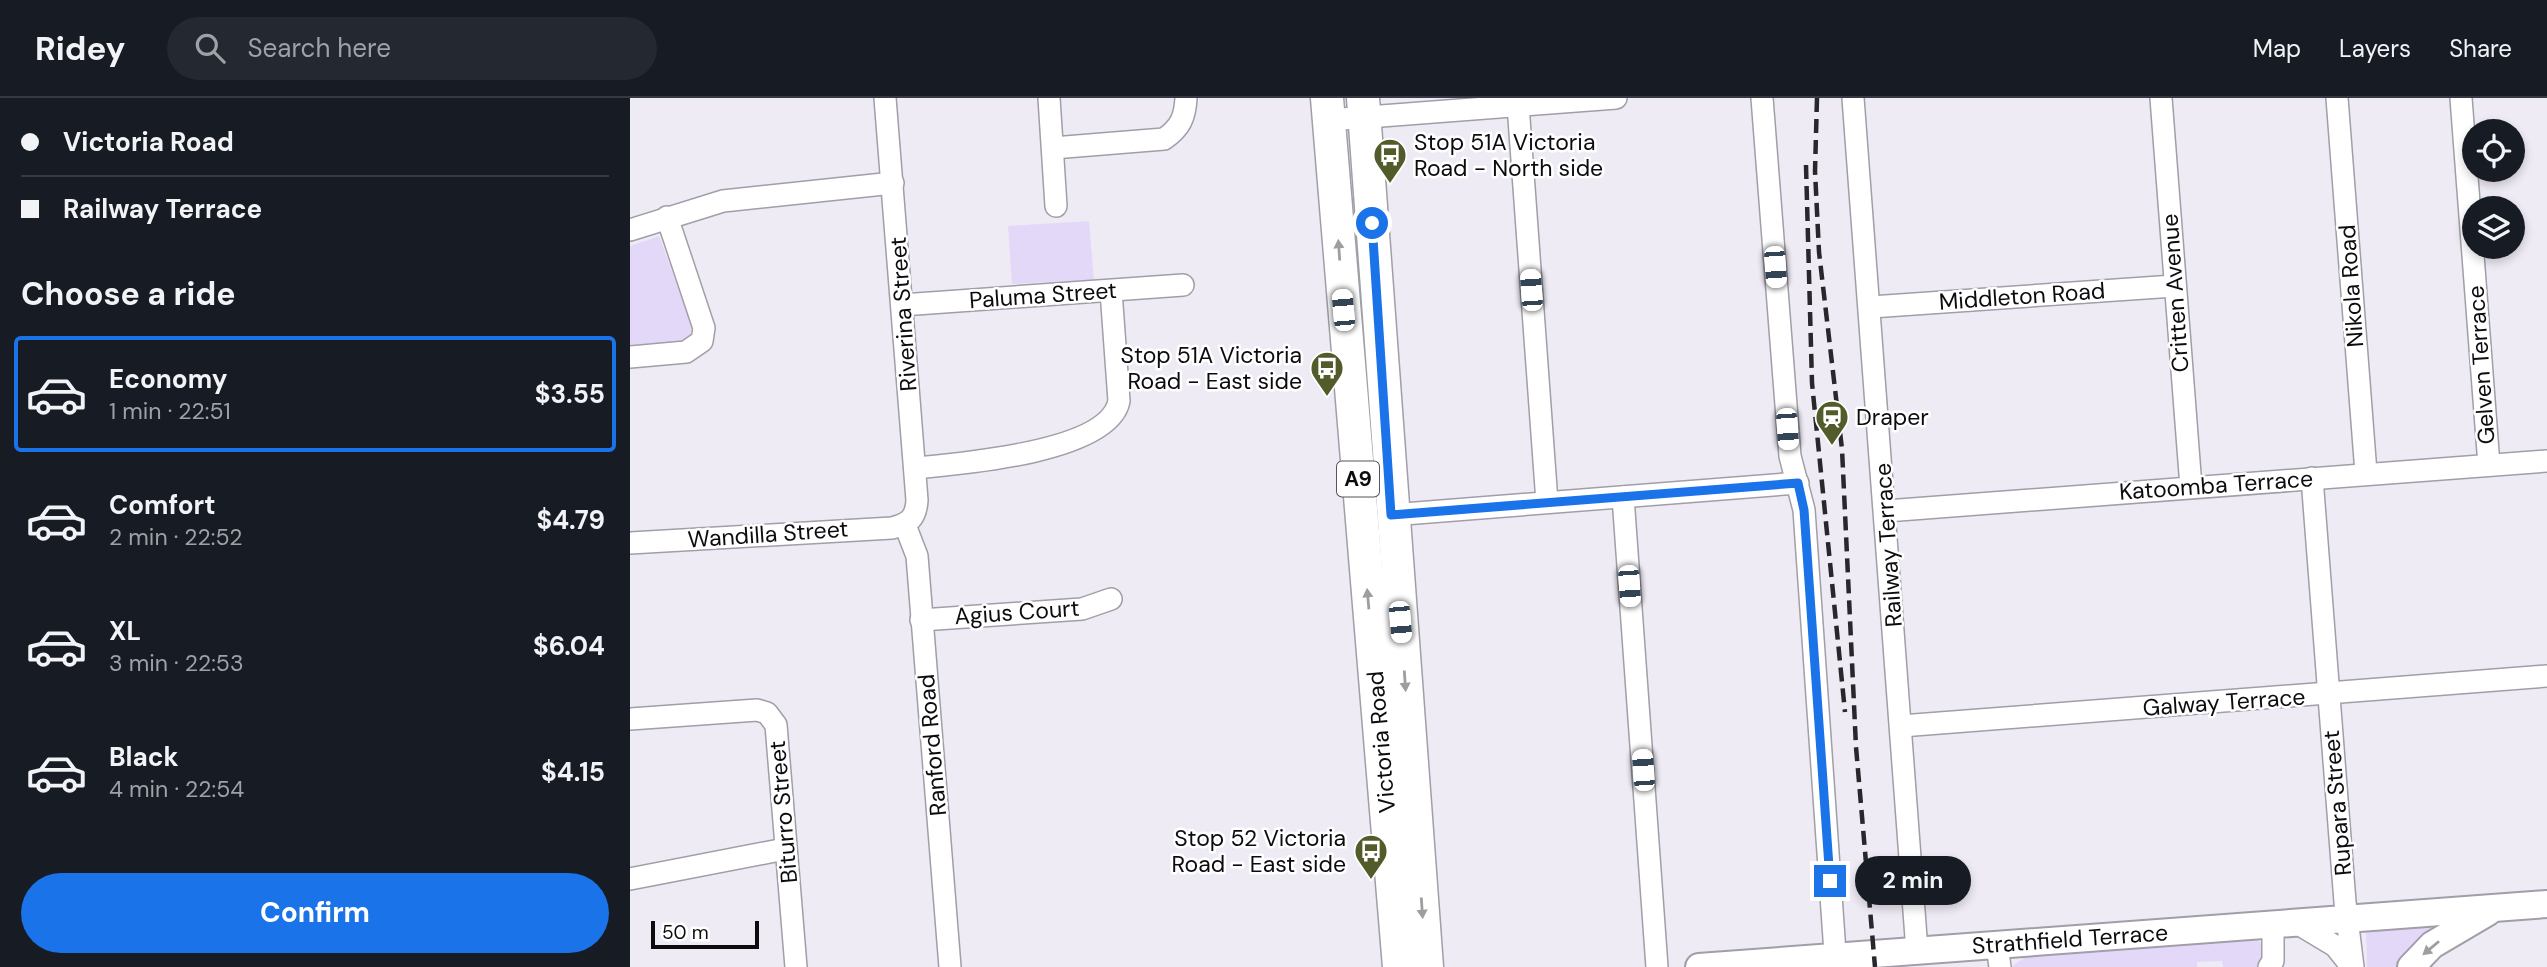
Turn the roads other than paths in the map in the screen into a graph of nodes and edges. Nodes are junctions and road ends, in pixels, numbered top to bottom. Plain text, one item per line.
1 (885, 98) edge
2 (1049, 98) edge
3 (1186, 98) edge
4 (1616, 98) edge
5 (1762, 98) edge
6 (1853, 98) edge
7 (2161, 98) edge
8 (2337, 98) edge
9 (2461, 98) edge
10 (1458, 104) edge
11 (1518, 105) junction
12 (1364, 108) edge
13 (1328, 109) edge
14 (1053, 148) junction
15 (893, 183) junction
16 (1056, 206) dead end
17 (667, 217) junction
18 (630, 230) edge
19 (1183, 285) dead end
20 (2174, 286) junction
21 (1111, 290) junction
22 (902, 305) junction
23 (1871, 307) junction
24 (630, 357) edge
25 (2547, 461) edge
26 (2489, 465) junction
27 (915, 468) junction
28 (2366, 473) junction
29 (2312, 478) junction
30 (1798, 483) junction
31 (2191, 487) junction
32 (1623, 498) junction
33 (1547, 502) junction
34 (1886, 511) junction
35 (1391, 515) junction
36 (905, 525) junction
37 (630, 543) edge
38 (1111, 600) dead end
39 (921, 620) junction
40 (1402, 643) junction
41 (1374, 660) junction
42 (2547, 676) edge
43 (2328, 695) junction
44 (630, 719) edge
45 (1901, 726) junction
46 (785, 849) junction
47 (630, 879) edge
48 (2547, 904) edge
49 (2496, 908) junction
50 (2350, 918) junction
51 (2284, 923) junction
52 (1917, 951) junction
53 (1998, 956) edge
54 (1836, 962) edge
55 (796, 967) edge
56 (950, 967) edge
57 (1399, 967) edge
58 (1427, 967) edge
59 (1657, 967) edge
60 (1699, 967) edge
61 (2269, 967) edge
62 (2353, 967) edge
63 (2411, 967) edge

1 - 15 street, Riverina Street
2 - 14 street
3 - 14 street
4 - 11 street
5 - 30 street
6 - 23 street, Railway Terrace
7 - 20 street, Critten Avenue
8 - 28 street, Nikola Road
9 - 26 street, Gelven Terrace
10 - 11 street
10 - 12 street
11 - 33 street
12 - 13 street
12 - 35 highway, Victoria Road / A9
41 -> 13 highway, Victoria Road / A9
14 - 16 street
15 - 17 street
15 - 22 street, Riverina Street
17 - 18 street
17 - 24 street
19 - 21 street, Paluma Street
20 - 23 street, Middleton Road
20 - 31 street, Critten Avenue
21 - 22 street, Paluma Street
21 - 27 street
22 - 27 street, Riverina Street
23 - 34 street, Railway Terrace
25 - 26 street, Katoomba Terrace
26 - 28 street, Katoomba Terrace
27 - 36 street, Riverina Street
28 - 29 street, Katoomba Terrace
29 - 31 street, Katoomba Terrace
29 - 43 street, Rupara Street
30 - 32 street
30 - 54 street
31 - 34 street, Katoomba Terrace
32 - 33 street
32 - 59 street
33 - 35 street
34 - 45 street, Railway Terrace
35 - 40 highway, Victoria Road / A9
36 - 37 street, Wandilla Street
36 - 39 street, Ranford Road
38 - 39 street, Agius Court
39 - 56 street, Ranford Road
40 - 41 highway
40 -> 58 highway, Victoria Road / A9
41 - 57 highway, Victoria Road / A9
42 - 43 street, Galway Terrace
43 - 45 street, Galway Terrace
43 - 50 street, Rupara Street
44 - 46 street, Biturro Street
45 - 52 street, Railway Terrace
46 - 47 street
46 - 55 street, Biturro Street
48 - 49 main road, Strathfield Terrace
49 - 50 main road, Strathfield Terrace
49 -> 63 main road
50 - 51 main road, Strathfield Terrace
50 - 62 street, Rupara Street
51 - 53 main road, Strathfield Terrace
51 - 61 street
51 - 62 street
52 - 53 main road, Strathfield Terrace
52 - 54 main road, Strathfield Terrace
54 - 60 main road, Strathfield Terrace

